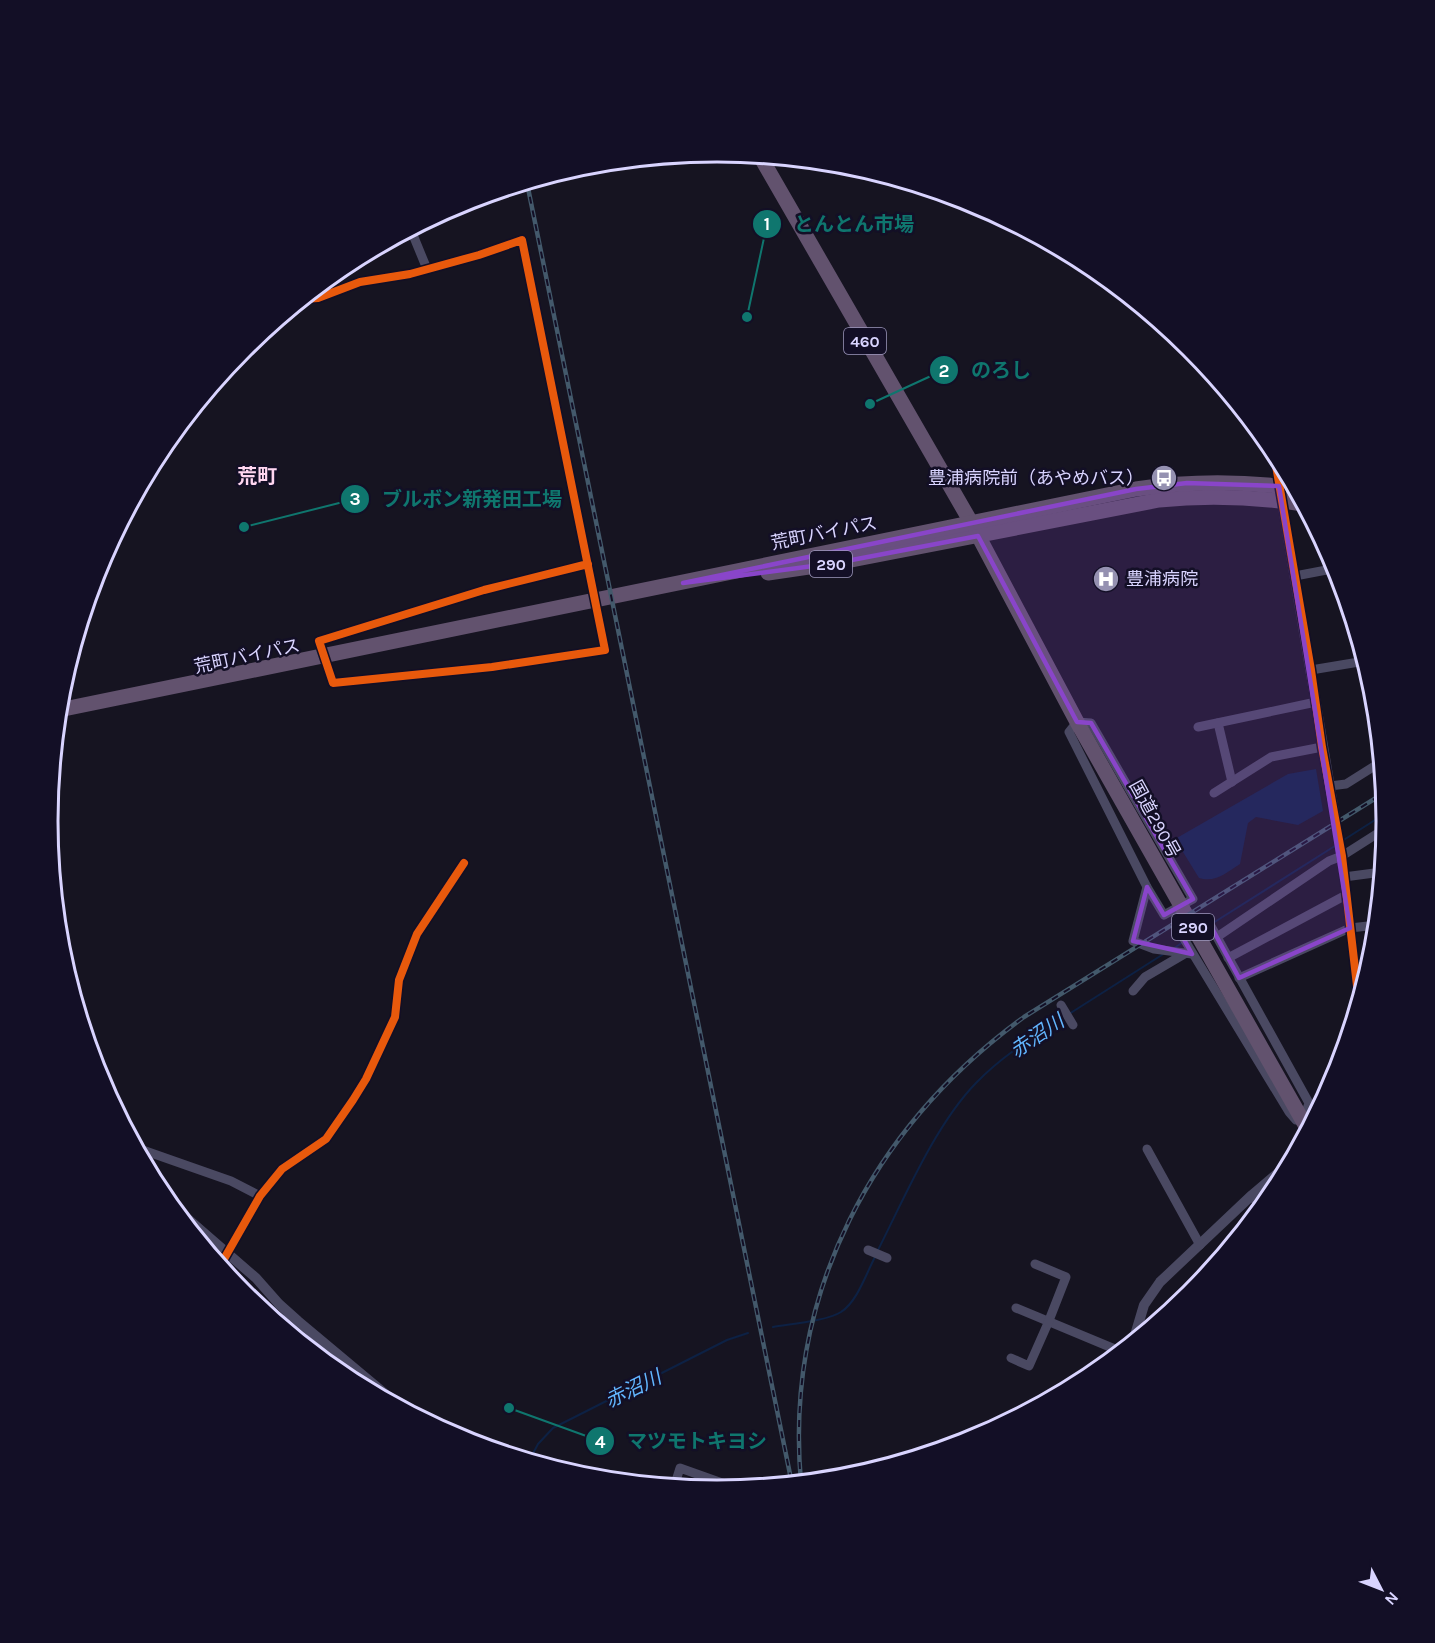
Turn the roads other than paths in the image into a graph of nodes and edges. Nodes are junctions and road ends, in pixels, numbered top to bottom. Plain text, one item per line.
1 (765, 164) edge
2 (414, 237) edge
3 (427, 268) junction
4 (317, 298) edge
5 (1286, 492) edge
6 (975, 530) junction
7 (588, 564) junction
8 (1326, 570) edge
9 (1295, 576) junction
10 (323, 656) junction
11 (1356, 661) edge
12 (1311, 670) junction
13 (1316, 702) junction
14 (68, 708) edge
15 (1077, 722) junction
16 (1218, 723) junction
17 (1198, 728) dead end
18 (1322, 747) junction
19 (1374, 767) edge
20 (1232, 782) junction
21 (1330, 786) junction
22 (1214, 793) dead end
23 (1338, 835) joint
24 (1376, 835) edge
25 (1342, 856) junction
26 (464, 863) dead end
27 (1374, 873) edge
28 (1344, 877) junction
29 (1147, 887) junction
30 (1346, 895) junction
31 (1368, 926) edge
32 (1350, 928) junction
33 (1216, 937) junction
34 (1189, 953) junction
35 (1228, 958) junction
36 (1355, 976) joint
37 (1239, 978) junction
38 (1356, 983) edge
39 (1133, 991) dead end
40 (1061, 1005) dead end
41 (1073, 1024) dead end
42 (1306, 1119) edge
43 (1304, 1122) edge
44 (1303, 1123) edge
45 (1147, 1149) dead end
46 (147, 1152) edge
47 (1270, 1180) edge
48 (1252, 1195) junction
49 (260, 1196) junction
50 (1256, 1201) edge
51 (201, 1231) edge
52 (1200, 1245) junction
53 (868, 1250) dead end
54 (227, 1253) junction
55 (224, 1258) edge
56 (886, 1258) dead end
57 (1035, 1264) dead end
58 (1016, 1308) dead end
59 (289, 1314) junction
60 (286, 1320) edge
61 (1048, 1323) junction
62 (1137, 1330) edge
63 (1113, 1348) edge
64 (1011, 1358) dead end
65 (367, 1379) edge
66 (677, 1479) edge
67 (713, 1480) edge

1 - 6 highway, 460
2 - 3 street
3 - 4 street
3 - 7 street
5 - 6 highway, 荒町バイパス
5 - 9 street
6 - 10 highway, 荒町バイパス / 290
6 - 15 highway, 国道290号 / 290
7 - 10 street
7 - 10 street
8 - 9 street
9 - 12 street
10 - 14 highway, 荒町バイパス / 290
11 - 12 street
12 - 13 street
13 - 16 street
13 - 18 street
15 - 29 street
15 - 29 street
15 - 43 highway, 国道290号 / 290
16 - 17 street
16 - 20 street
18 - 20 street
18 - 21 street
19 - 21 street
20 - 22 street
21 - 23 street
23 - 25 street
24 - 25 street
25 - 28 street
25 - 33 street
26 - 49 street
27 - 28 street
28 - 30 street
29 - 34 street
30 - 32 street
30 - 35 street
31 - 32 street
32 - 36 street
32 - 37 street
33 - 34 street
33 - 35 street
34 - 39 street
34 - 44 street
35 - 37 street
36 - 38 street
37 - 42 street
40 - 41 street
45 - 52 street
46 - 49 street
47 - 48 street
48 - 50 street
48 - 52 street
49 - 54 street
51 - 54 street
52 - 62 street
53 - 56 street
54 - 55 street
54 - 59 street
57 - 61 street
58 - 61 street
59 - 60 street
59 - 65 street
61 - 63 street
61 - 64 street
66 - 67 street

